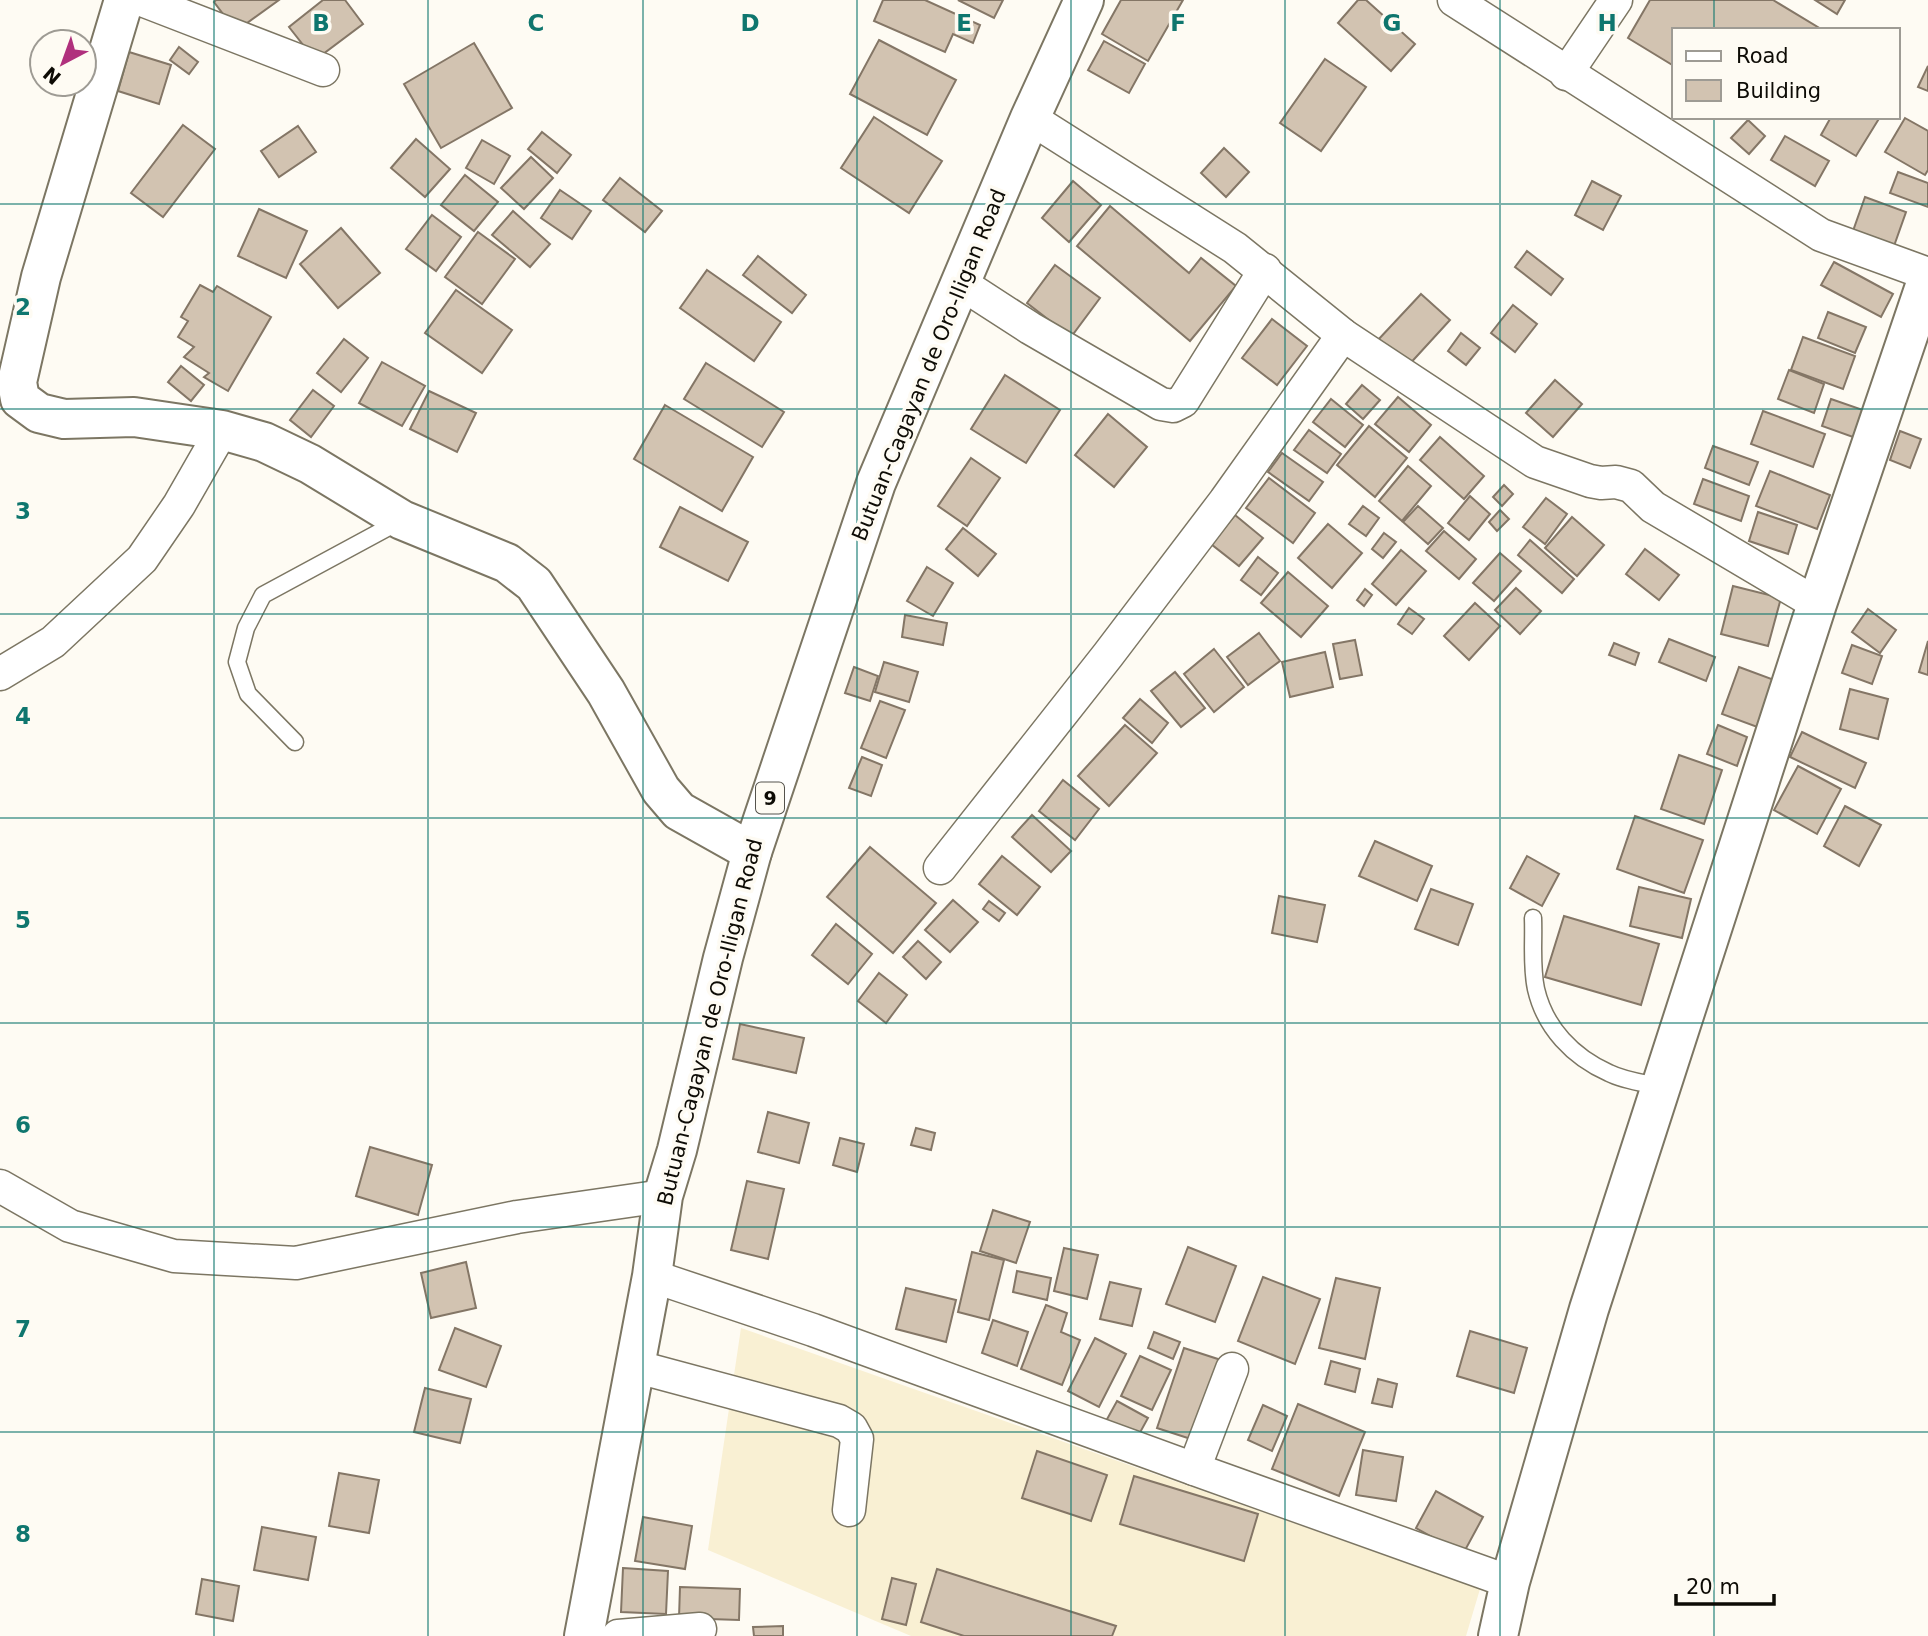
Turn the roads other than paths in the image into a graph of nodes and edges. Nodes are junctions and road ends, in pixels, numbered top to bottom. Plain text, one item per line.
1 (124, 0) edge
2 (142, 0) edge
3 (1084, 0) edge
4 (1454, 0) edge
5 (1616, 0) edge
6 (323, 70) dead end
7 (1566, 74) junction
8 (1030, 118) junction
9 (1265, 270) junction
10 (1928, 275) edge
11 (962, 284) junction
12 (1343, 335) junction
13 (222, 430) junction
14 (402, 520) junction
15 (1817, 604) junction
16 (0, 674) edge
17 (295, 742) dead end
18 (752, 852) junction
19 (940, 868) dead end
20 (1533, 918) dead end
21 (1662, 1087) junction
22 (0, 1186) edge
23 (663, 1196) junction
24 (652, 1276) junction
25 (634, 1366) junction
26 (1232, 1369) dead end
27 (1194, 1469) junction
28 (849, 1510) dead end
29 (1510, 1582) junction
30 (700, 1629) dead end
31 (584, 1636) edge
32 (618, 1636) edge
33 (1498, 1636) edge

1 - 13 main road
2 - 6 street
3 - 8 main road, Butuan-Cagayan de Oro-Iligan Road / 9
4 - 7 street
5 - 7 street
7 - 10 street
8 - 9 street
8 - 11 main road, Butuan-Cagayan de Oro-Iligan Road / 9
9 - 11 street
9 - 12 street
10 - 15 main road
11 - 18 main road, Butuan-Cagayan de Oro-Iligan Road / 9
12 - 15 street
12 - 19 street
13 - 14 main road
13 - 16 street
14 - 17 lane
14 - 18 main road
15 - 21 main road
18 - 23 main road, Butuan-Cagayan de Oro-Iligan Road / 9
20 - 21 lane
21 - 29 main road
22 - 23 street
23 - 24 main road, Butuan-Cagayan de Oro-Iligan Road / 9
24 - 25 main road, Butuan-Cagayan de Oro-Iligan Road / 9
24 - 27 street
25 - 28 street
25 - 31 main road, Butuan-Cagayan de Oro-Iligan Road / 9
26 - 27 street
27 - 29 street
29 - 33 main road
30 - 32 street

